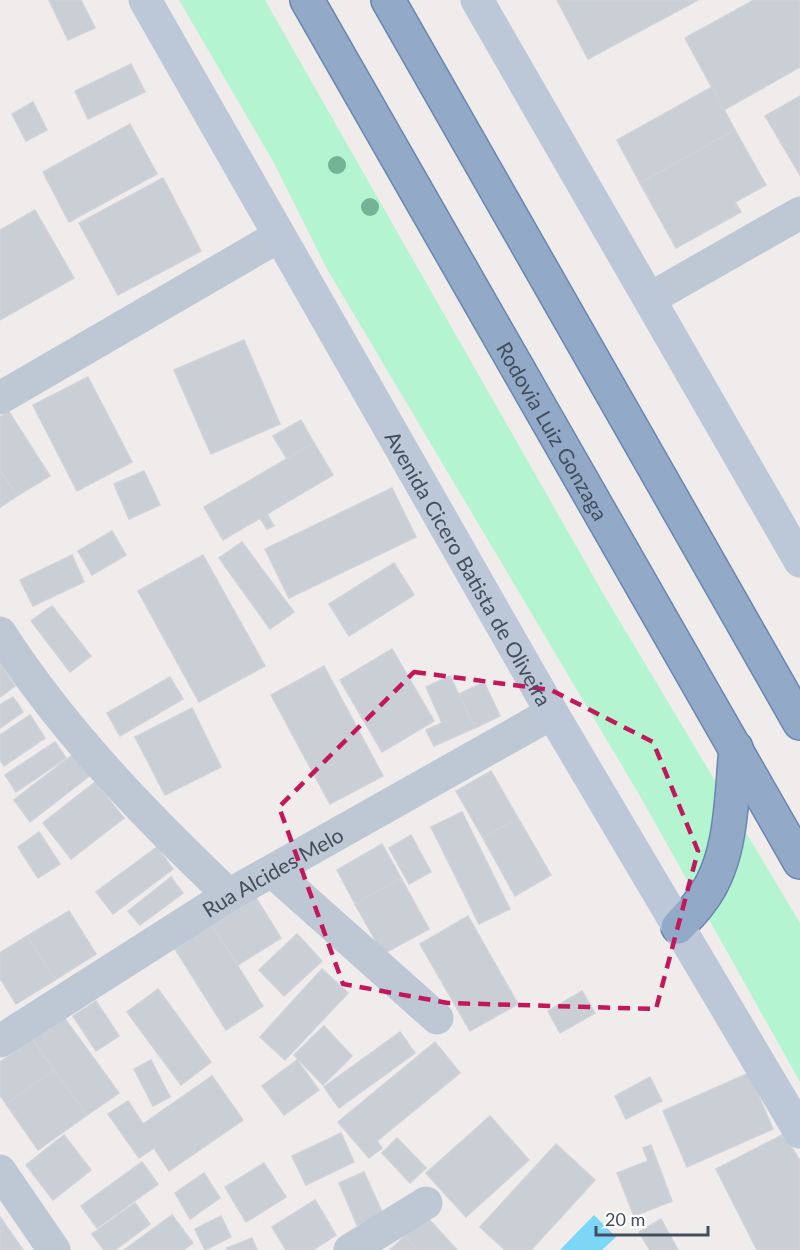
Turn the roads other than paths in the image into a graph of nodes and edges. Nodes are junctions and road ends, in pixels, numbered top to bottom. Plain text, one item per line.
1 (145, 0) edge
2 (307, 0) edge
3 (388, 0) edge
4 (477, 0) edge
5 (800, 213) edge
6 (279, 236) junction
7 (651, 298) junction
8 (0, 398) edge
9 (800, 561) edge
10 (0, 633) edge
11 (552, 713) junction
12 (800, 723) edge
13 (736, 748) junction
14 (800, 861) edge
15 (273, 872) junction
16 (229, 895) junction
17 (678, 927) junction
18 (437, 1018) dead end
19 (0, 1041) edge
20 (800, 1132) edge
21 (0, 1171) edge
22 (426, 1203) dead end
23 (54, 1250) edge
24 (350, 1250) edge

1 - 6 main road, Avenida Cicero Batista de Oliveira
2 - 13 highway, Rodovia Luiz Gonzaga
3 - 12 highway
4 - 7 main road
5 - 7 street
6 - 8 street
6 - 11 main road, Avenida Cicero Batista de Oliveira
7 - 9 main road
10 - 16 street
11 - 15 street, Rua Alcides Melo
11 - 17 main road, Avenida Cicero Batista de Oliveira
13 - 14 highway, Rodovia Luiz Gonzaga
13 - 17 highway
15 - 16 street, Rua Alcides Melo
15 - 18 street
16 - 19 street, Rua Alcides Melo
17 - 20 main road, Avenida Cicero Batista de Oliveira
21 - 23 street
22 - 24 street

